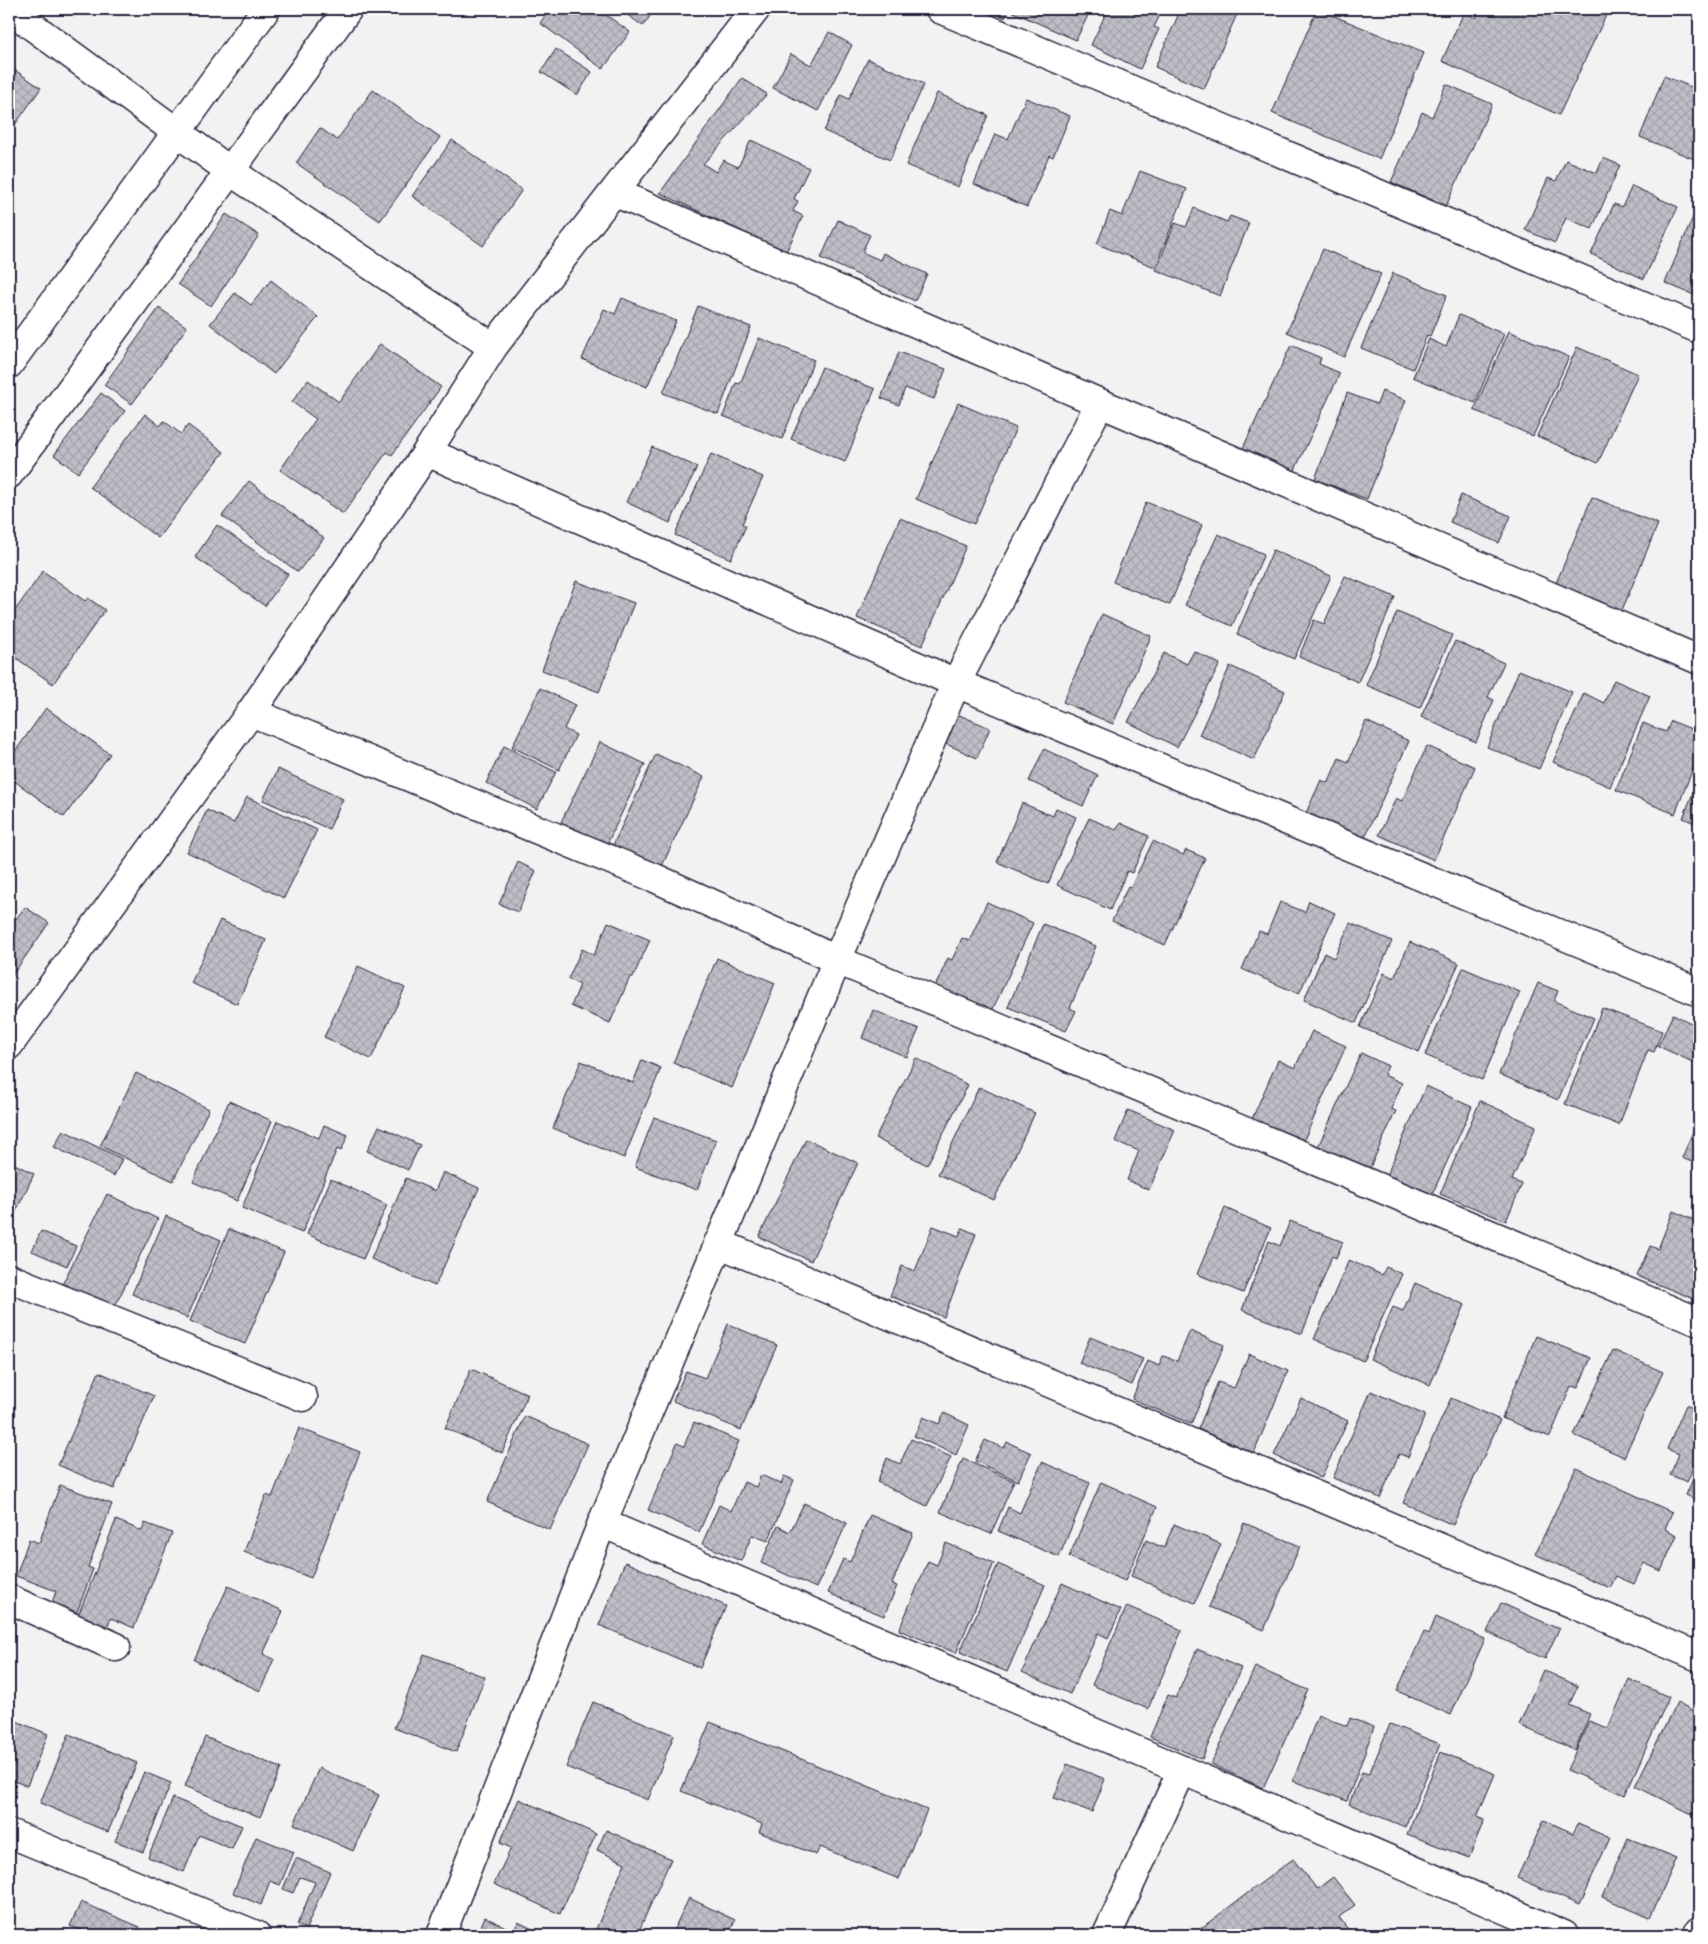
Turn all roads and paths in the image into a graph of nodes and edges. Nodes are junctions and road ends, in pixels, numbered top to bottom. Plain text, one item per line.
1 (9, 9) edge
2 (266, 9) edge
3 (348, 9) edge
4 (756, 9) edge
5 (940, 9) edge
6 (177, 132) junction
7 (230, 171) junction
8 (614, 192) junction
9 (1699, 328) edge
10 (493, 346) junction
11 (9, 364) edge
12 (1100, 403) junction
13 (428, 452) junction
14 (9, 474) edge
15 (1699, 660) edge
16 (956, 683) junction
17 (251, 712) junction
18 (836, 960) junction
19 (1699, 992) edge
20 (9, 1044) edge
21 (718, 1244) junction
22 (9, 1278) edge
23 (1699, 1322) edge
24 (303, 1397) dead end
25 (602, 1523) junction
26 (9, 1599) edge
27 (116, 1647) dead end
28 (1699, 1657) edge
29 (1182, 1770) junction
30 (9, 1833) edge
31 (1699, 1931) edge
32 (256, 1935) edge
33 (441, 1935) edge
34 (1107, 1935) edge
35 (1564, 1935) edge
36 (1698, 1935) edge

1 - 6 street
2 - 6 street
3 - 7 street
4 - 8 street
5 - 9 street
6 - 7 street
6 - 11 street
7 - 10 street
7 - 14 street
8 - 10 street
8 - 12 street
10 - 13 street
12 - 15 street
12 - 16 street
13 - 16 street
13 - 17 street
16 - 18 street
16 - 19 street
17 - 18 street
17 - 20 street
18 - 21 street
18 - 23 street
21 - 25 street
21 - 28 street
22 - 24 street
25 - 29 street
25 - 33 street
26 - 27 street
29 - 34 street
29 - 35 street
30 - 32 street
31 - 36 street

